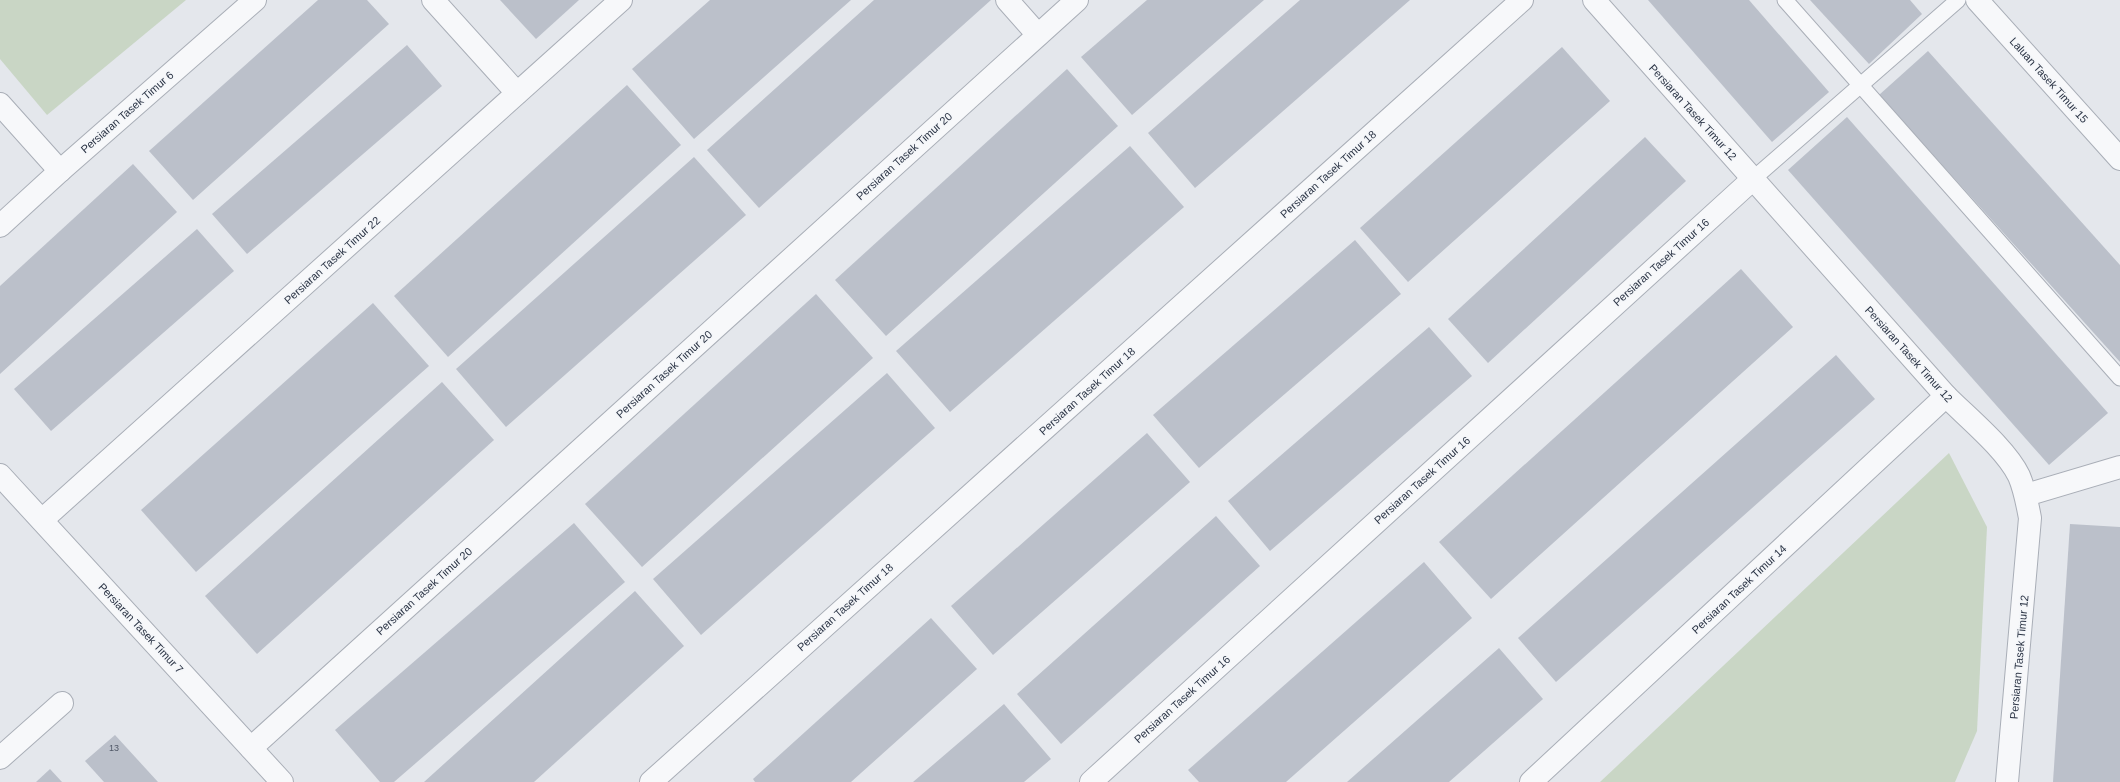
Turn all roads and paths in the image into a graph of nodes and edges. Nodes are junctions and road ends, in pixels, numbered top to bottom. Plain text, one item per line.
1 (256, 0) edge
2 (432, 0) edge
3 (621, 0) edge
4 (1007, 0) edge
5 (1077, 0) edge
6 (1522, 0) edge
7 (1594, 0) edge
8 (1785, 0) edge
9 (1958, 0) edge
10 (1977, 0) edge
11 (1038, 35) junction
12 (1860, 86) junction
13 (517, 93) junction
14 (0, 104) edge
15 (2120, 159) edge
16 (60, 170) junction
17 (1753, 179) junction
18 (0, 226) edge
19 (2120, 378) edge
20 (1946, 396) junction
21 (2120, 467) edge
22 (0, 475) edge
23 (2026, 495) junction
24 (42, 520) junction
25 (62, 703) dead end
26 (251, 748) junction
27 (0, 758) edge
28 (658, 780) edge
29 (282, 782) edge
30 (1091, 782) edge
31 (1531, 782) edge
32 (2007, 782) edge

1 - 16 street, Persiaran Tasek Timur 6
2 - 13 street
3 - 13 street, Persiaran Tasek Timur 22
4 - 11 street
5 - 11 street, Persiaran Tasek Timur 20
6 - 28 street, Persiaran Tasek Timur 18
7 - 17 street, Persiaran Tasek Timur 12
8 - 12 lane
9 - 12 lane
10 - 15 street, Laluan Tasek Timur 15
11 - 26 street, Persiaran Tasek Timur 20
12 - 17 lane
12 - 19 lane
13 - 24 street, Persiaran Tasek Timur 22
14 - 16 street
16 - 18 street, Persiaran Tasek Timur 6
17 - 20 street, Persiaran Tasek Timur 12
17 - 30 street, Persiaran Tasek Timur 16
20 - 23 street, Persiaran Tasek Timur 12
20 - 31 street, Persiaran Tasek Timur 14
21 - 23 street
22 - 24 street, Persiaran Tasek Timur 7
23 - 32 street, Persiaran Tasek Timur 12
24 - 26 street, Persiaran Tasek Timur 7
25 - 27 street
26 - 29 street, Persiaran Tasek Timur 7

